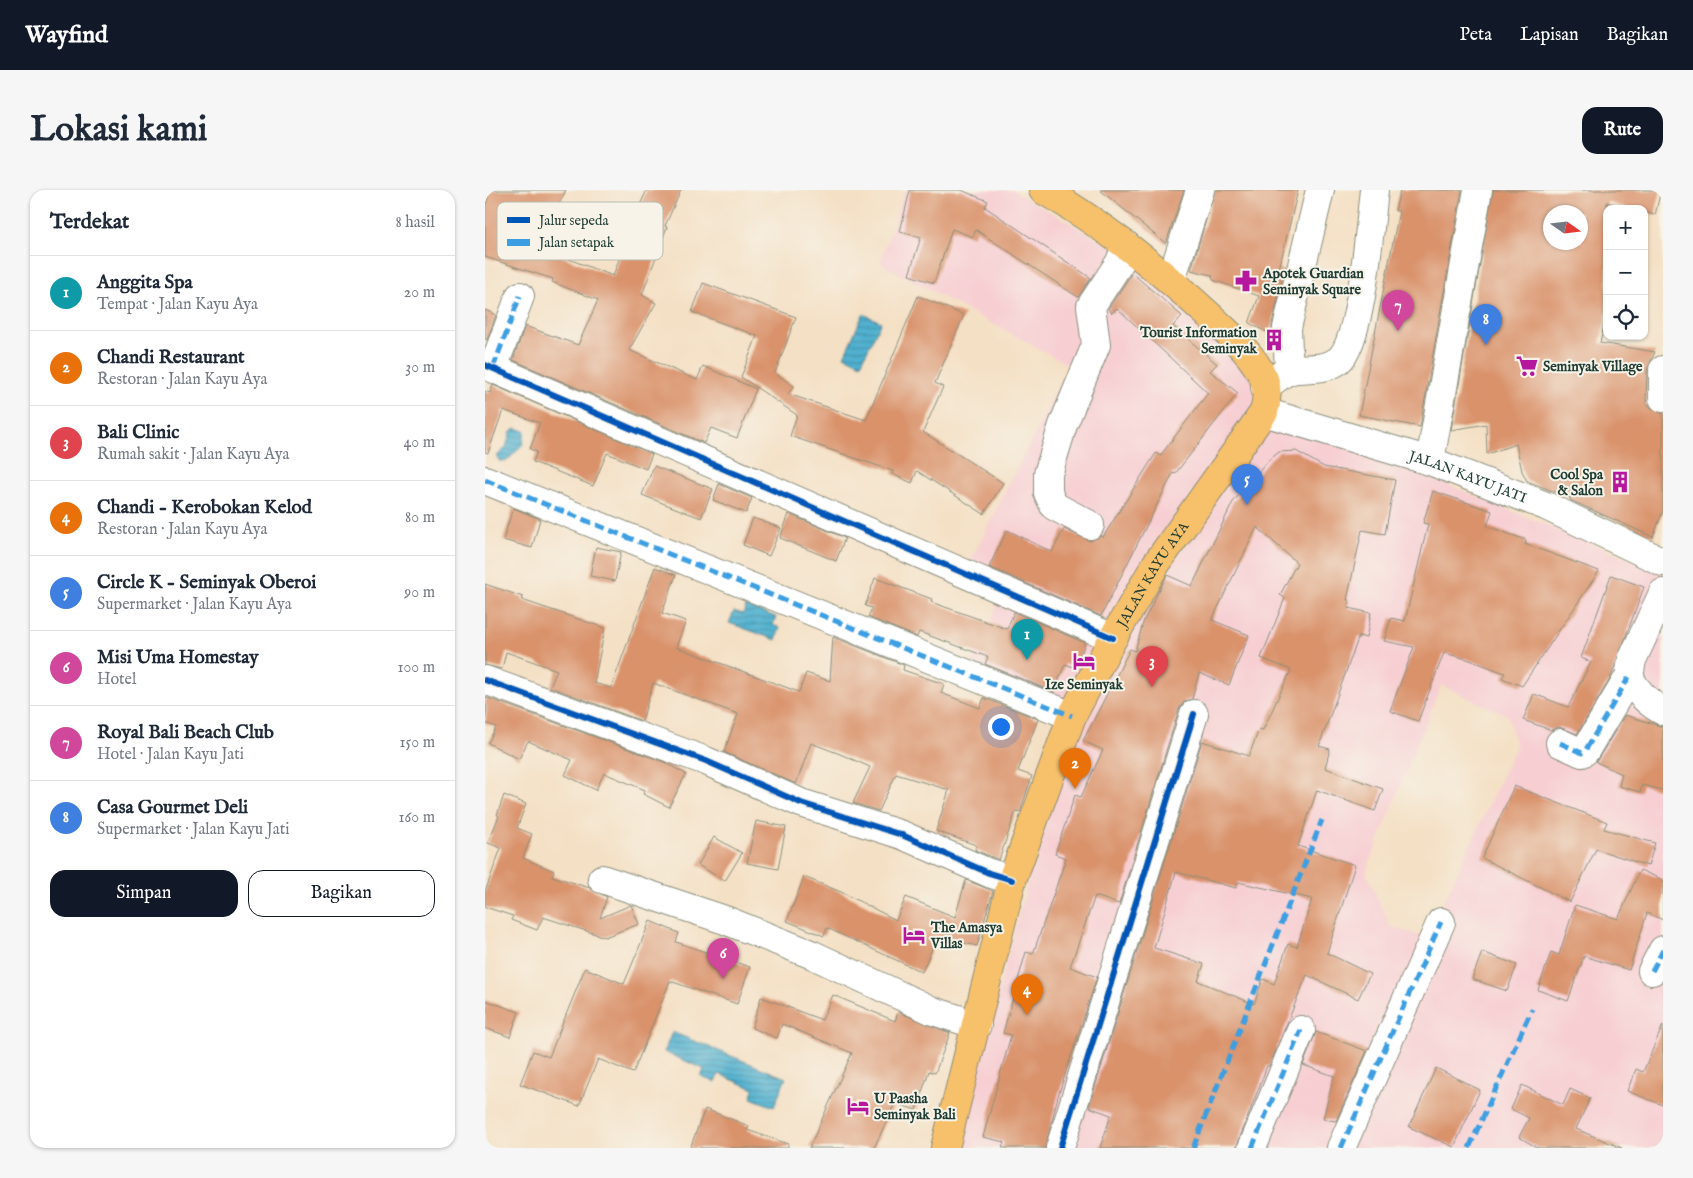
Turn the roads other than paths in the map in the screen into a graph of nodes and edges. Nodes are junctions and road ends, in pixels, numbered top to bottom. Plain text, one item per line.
1 (1200, 190) edge
2 (1321, 190) edge
3 (1374, 190) edge
4 (1479, 190) edge
5 (1048, 191) edge
6 (1126, 245) junction
7 (1171, 280) junction
8 (520, 296) dead end
9 (489, 366) edge
10 (1289, 370) junction
11 (1663, 370) edge
12 (1663, 398) edge
13 (1264, 399) junction
14 (1430, 461) junction
15 (485, 480) edge
16 (1090, 525) dead end
17 (1663, 562) edge
18 (1663, 593) edge
19 (1113, 638) junction
20 (1629, 677) junction
21 (485, 680) edge
22 (1663, 711) edge
23 (1194, 714) dead end
24 (1072, 716) junction
25 (1560, 743) dead end
26 (602, 879) dead end
27 (1012, 880) junction
28 (1441, 922) dead end
29 (977, 1025) junction
30 (1301, 1030) dead end
31 (945, 1148) edge
32 (1060, 1148) edge
33 (1252, 1148) edge
34 (1341, 1148) edge

1 - 7 street
2 - 10 street
3 - 10 street
4 - 14 street
5 - 6 main road
6 - 7 main road
6 - 16 street
7 - 13 main road
8 - 9 street
9 - 19 street
10 - 13 street
11 - 12 street
13 - 14 street, JALAN KAYU JATI
13 - 19 main road, JALAN KAYU AYA
14 - 17 street, JALAN KAYU JATI
15 - 24 street
18 - 20 street
19 - 24 main road, JALAN KAYU AYA
20 - 22 street
20 - 25 street
21 - 27 street
23 - 32 street
24 - 27 main road, JALAN KAYU AYA
26 - 29 street
27 - 29 main road, JALAN KAYU AYA
28 - 34 street
29 - 31 main road, JALAN KAYU AYA
30 - 33 street

